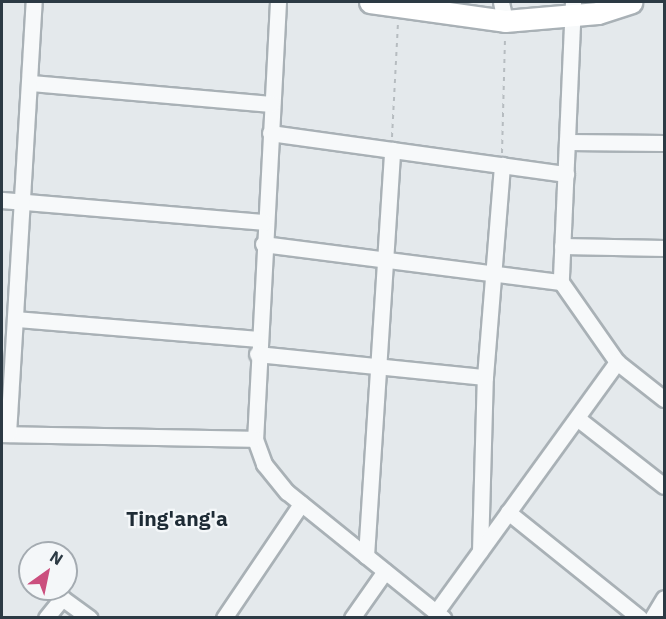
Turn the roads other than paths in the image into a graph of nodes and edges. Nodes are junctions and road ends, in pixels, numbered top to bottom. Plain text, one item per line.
1 (34, 2) edge
2 (278, 2) edge
3 (370, 2) edge
4 (631, 2) edge
5 (572, 9) edge
6 (503, 11) edge
7 (30, 82) junction
8 (272, 104) junction
9 (270, 133) junction
10 (569, 142) junction
11 (664, 143) edge
12 (392, 150) junction
13 (502, 165) junction
14 (566, 174) junction
15 (2, 200) edge
16 (22, 202) junction
17 (264, 222) junction
18 (262, 244) junction
19 (562, 246) junction
20 (664, 248) edge
21 (388, 257) junction
22 (498, 273) junction
23 (561, 282) junction
24 (16, 319) junction
25 (257, 347) junction
26 (617, 362) junction
27 (379, 369) junction
28 (485, 377) junction
29 (664, 399) edge
30 (577, 418) junction
31 (4, 434) edge
32 (255, 439) junction
33 (664, 486) edge
34 (301, 504) junction
35 (508, 512) junction
36 (480, 551) junction
37 (366, 556) junction
38 (385, 571) junction
39 (664, 598) edge
40 (440, 615) edge
41 (46, 618) edge
42 (90, 618) edge
43 (224, 618) edge
44 (352, 618) edge
45 (640, 618) edge
46 (652, 618) edge

1 - 7 street
2 - 8 street
3 - 6 street
4 - 5 street
5 - 6 street
5 - 10 street
7 - 8 street
7 - 16 street
8 - 9 street
9 - 12 street
9 - 17 street
10 - 11 street
10 - 14 street
12 - 13 street
12 - 21 street
13 - 14 street
13 - 22 street
14 - 19 street
15 - 16 street
16 - 17 street
16 - 24 street
17 - 18 street
18 - 21 street
18 - 25 street
19 - 20 street
19 - 23 street
21 - 22 street
21 - 27 street
22 - 23 street
22 - 28 street
23 - 26 street
24 - 25 street
24 - 31 street
25 - 27 street
25 - 32 street
26 - 29 street
26 - 30 street
27 - 28 street
27 - 37 street
28 - 36 street
30 - 33 street
30 - 35 street
31 - 32 street
32 - 34 street
34 - 37 street
34 - 43 street
35 - 36 street
35 - 45 street
36 - 40 street
37 - 38 street
38 - 40 street
38 - 44 street
39 - 46 street
41 - 42 street

